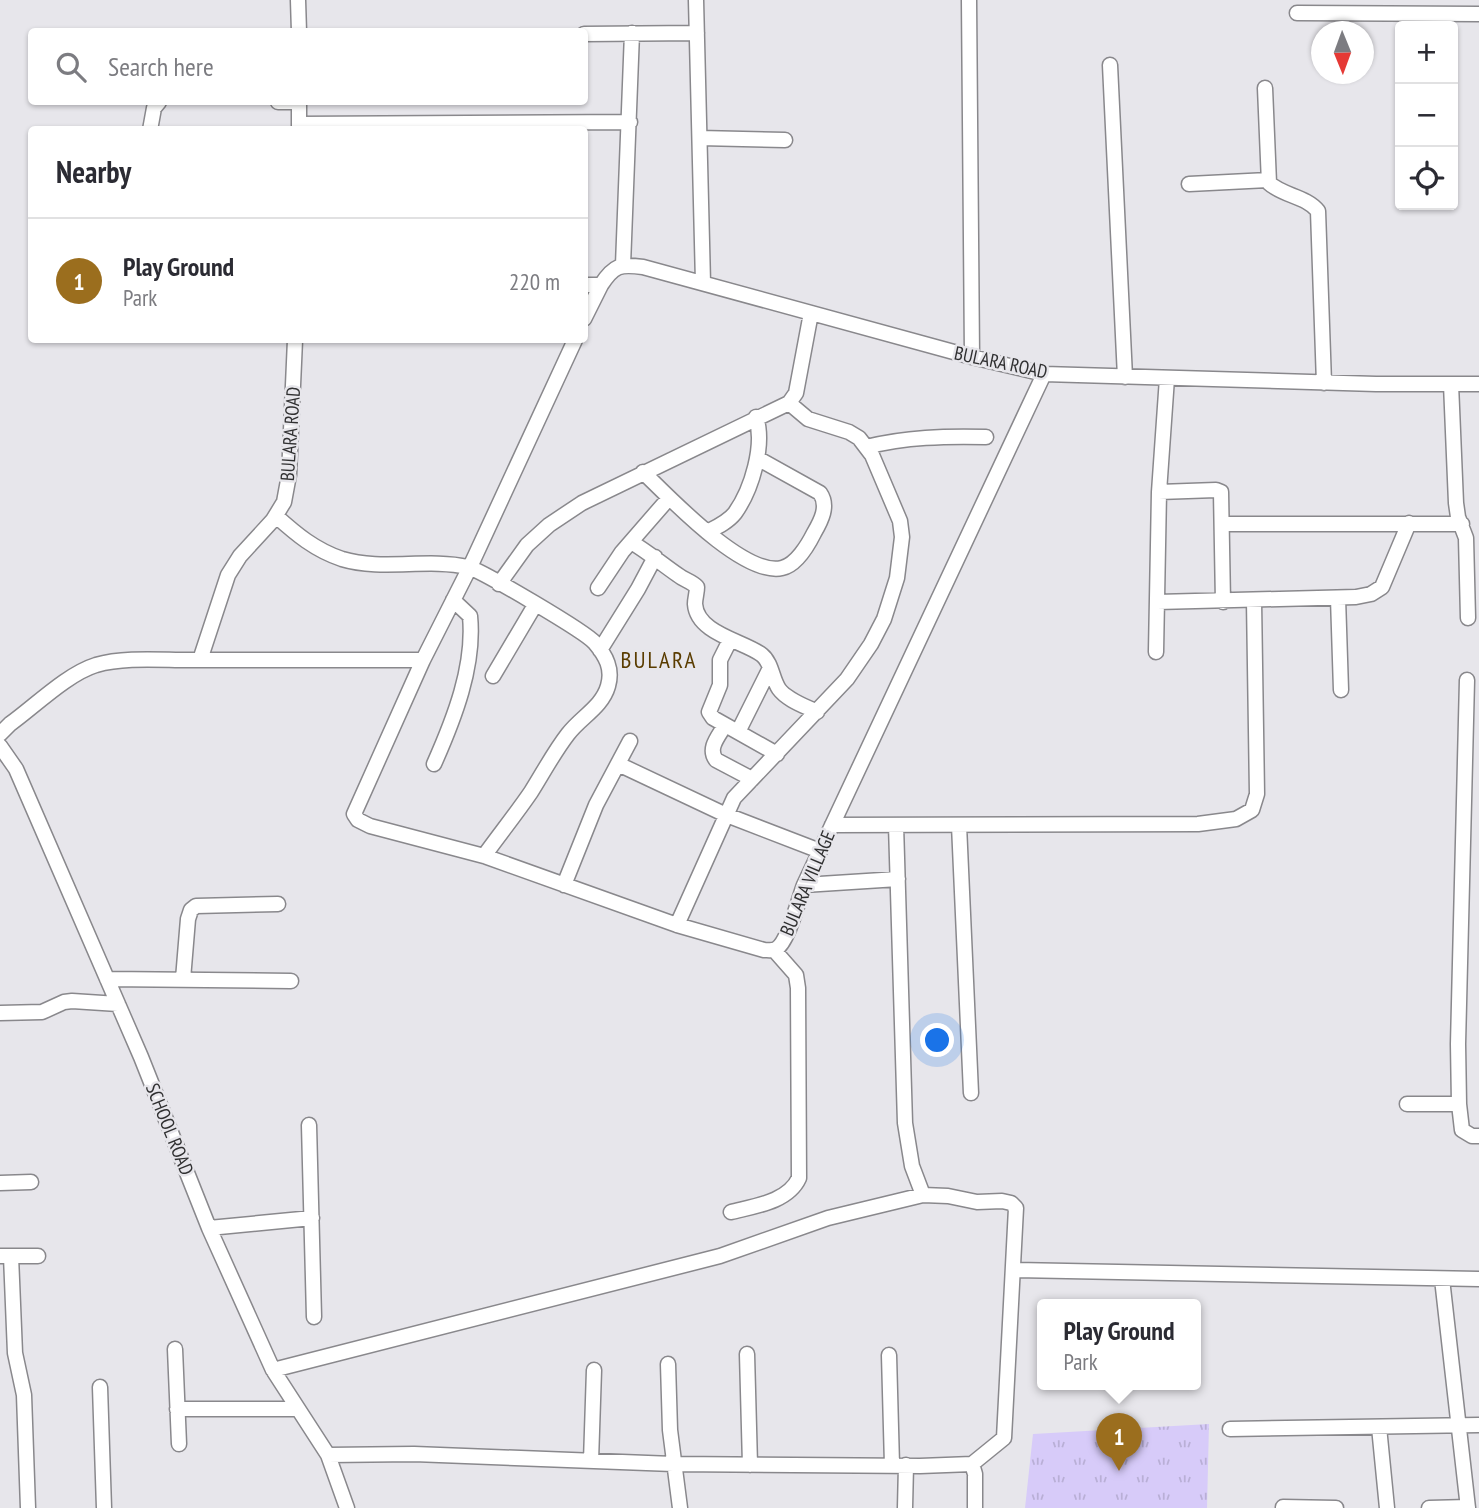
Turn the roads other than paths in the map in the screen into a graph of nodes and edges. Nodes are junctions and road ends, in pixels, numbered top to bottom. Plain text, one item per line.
1 (298, 0) edge
2 (696, 0) edge
3 (969, 0) edge
4 (1297, 13) dead end
5 (1479, 14) edge
6 (299, 28) edge
7 (632, 33) junction
8 (696, 33) junction
9 (588, 34) edge
10 (1110, 65) dead end
11 (1265, 88) dead end
12 (156, 105) edge
13 (299, 105) edge
14 (630, 122) junction
15 (151, 126) edge
16 (299, 126) edge
17 (521, 126) edge
18 (700, 138) junction
19 (785, 140) dead end
20 (1268, 180) junction
21 (1189, 184) dead end
22 (623, 265) junction
23 (703, 283) junction
24 (588, 285) edge
25 (600, 285) junction
26 (588, 310) edge
27 (811, 313) junction
28 (295, 343) edge
29 (574, 343) edge
30 (972, 357) junction
31 (1044, 374) junction
32 (1125, 377) junction
33 (1167, 378) junction
34 (1324, 383) junction
35 (1451, 384) junction
36 (1479, 384) edge
37 (789, 403) junction
38 (756, 417) junction
39 (986, 437) dead end
40 (866, 447) junction
41 (757, 458) junction
42 (643, 472) junction
43 (1159, 492) junction
44 (669, 498) junction
45 (276, 516) junction
46 (1409, 523) junction
47 (1223, 524) junction
48 (1462, 524) junction
49 (707, 532) junction
50 (631, 542) junction
51 (655, 557) junction
52 (470, 568) junction
53 (499, 584) junction
54 (598, 588) dead end
55 (1338, 598) junction
56 (453, 600) junction
57 (1254, 601) junction
58 (1157, 602) junction
59 (1223, 602) junction
60 (535, 605) junction
61 (1468, 618) dead end
62 (730, 640) junction
63 (600, 650) junction
64 (1156, 652) dead end
65 (200, 660) junction
66 (423, 660) junction
67 (770, 668) junction
68 (493, 676) dead end
69 (1467, 680) dead end
70 (1341, 690) dead end
71 (817, 712) junction
72 (732, 728) junction
73 (0, 734) edge
74 (630, 741) dead end
75 (0, 746) edge
76 (777, 754) junction
77 (434, 764) dead end
78 (618, 764) junction
79 (752, 779) junction
80 (724, 814) junction
81 (832, 825) junction
82 (896, 825) junction
83 (959, 825) junction
84 (820, 850) junction
85 (484, 856) junction
86 (898, 879) junction
87 (804, 884) junction
88 (564, 885) junction
89 (278, 904) dead end
90 (677, 925) junction
91 (774, 950) junction
92 (107, 979) junction
93 (183, 979) junction
94 (291, 981) dead end
95 (118, 1004) junction
96 (0, 1013) edge
97 (971, 1093) dead end
98 (1407, 1104) dead end
99 (1459, 1104) junction
100 (309, 1125) dead end
101 (1479, 1136) edge
102 (31, 1182) dead end
103 (0, 1183) edge
104 (923, 1195) junction
105 (731, 1212) dead end
106 (312, 1218) junction
107 (209, 1228) junction
108 (5, 1256) edge
109 (38, 1256) dead end
110 (1014, 1270) junction
111 (1442, 1279) junction
112 (1479, 1279) edge
113 (314, 1317) dead end
114 (175, 1349) dead end
115 (747, 1354) dead end
116 (889, 1355) dead end
117 (668, 1364) dead end
118 (273, 1370) junction
119 (594, 1370) dead end
120 (100, 1387) dead end
121 (177, 1409) junction
122 (298, 1409) junction
123 (1479, 1425) edge
124 (1460, 1426) junction
125 (1379, 1427) junction
126 (1230, 1429) dead end
127 (179, 1444) dead end
128 (328, 1455) junction
129 (591, 1461) junction
130 (673, 1464) junction
131 (972, 1464) junction
132 (750, 1465) junction
133 (899, 1465) junction
134 (1283, 1507) edge
135 (1468, 1507) edge
136 (28, 1508) edge
137 (104, 1508) edge
138 (347, 1508) edge
139 (680, 1508) edge
140 (905, 1508) edge
141 (975, 1508) edge
142 (1336, 1508) edge
143 (1387, 1508) edge
144 (1429, 1508) edge

1 - 6 street
2 - 8 street
3 - 30 street
4 - 5 street
7 - 8 street
7 - 9 street
7 - 14 street
8 - 18 street
10 - 32 street
11 - 20 street
12 - 15 street
13 - 16 street
14 - 17 street
14 - 22 street
18 - 19 street
18 - 23 street
20 - 21 street
20 - 34 street
22 - 23 street, BULARA ROAD
22 - 25 street
23 - 27 street, BULARA ROAD
24 - 25 street
25 - 26 street
27 - 30 street, BULARA ROAD
27 - 37 street
28 - 45 street, BULARA ROAD
29 - 52 street
30 - 31 street, BULARA ROAD
31 - 32 street, BULARA ROAD
31 - 81 street, BULARA VILLAGE
32 - 33 street, BULARA ROAD
33 - 34 street, BULARA ROAD
33 - 43 street
34 - 35 street, BULARA ROAD
35 - 36 street, BULARA ROAD
35 - 48 street
37 - 38 street
37 - 40 street
38 - 41 street
38 - 42 street
39 - 40 street
40 - 71 street
41 - 49 street
41 - 49 street
42 - 44 street
42 - 53 street
43 - 47 street
43 - 58 street
44 - 49 street
44 - 50 street
45 - 52 street
45 - 65 street, BULARA ROAD
46 - 47 street
46 - 48 street
46 - 55 street
47 - 59 street
48 - 61 street
50 - 51 street
50 - 54 street
51 - 62 street
51 - 63 street
52 - 53 street
52 - 56 street
53 - 60 street
55 - 57 street
55 - 70 street
56 - 66 street
56 - 77 street
57 - 59 street
57 - 83 street
58 - 59 street
58 - 64 street
60 - 63 street
60 - 68 street
62 - 67 street
62 - 72 street
63 - 85 street
65 - 66 street
65 - 73 street
66 - 85 street, BULARA VILLAGE
67 - 71 street
67 - 72 street
69 - 99 street
71 - 76 street
72 - 76 street
72 - 79 street
74 - 78 street
75 - 92 street, SCHOOL ROAD
76 - 79 street
78 - 80 street
78 - 88 street
79 - 80 street
80 - 84 street
80 - 90 street
81 - 82 street
81 - 84 street, BULARA VILLAGE
82 - 83 street
82 - 86 street
83 - 97 street
84 - 87 street, BULARA VILLAGE
85 - 88 street, BULARA VILLAGE
86 - 87 street
86 - 104 street
87 - 91 street, BULARA VILLAGE
88 - 90 street, BULARA VILLAGE
89 - 93 street
90 - 91 street, BULARA VILLAGE
91 - 105 street
92 - 93 street
92 - 95 street, SCHOOL ROAD
93 - 94 street
95 - 96 street
95 - 107 street, SCHOOL ROAD
98 - 99 street
99 - 101 street
100 - 106 street
102 - 103 street
104 - 110 street
104 - 118 street
106 - 107 street
106 - 113 street
107 - 118 street, SCHOOL ROAD
108 - 109 street
108 - 136 street
110 - 111 street
110 - 131 street
111 - 112 street
111 - 124 street
114 - 121 street
115 - 132 street
116 - 133 street
117 - 130 street
118 - 122 street, SCHOOL ROAD
119 - 129 street
120 - 137 street
121 - 122 street
121 - 127 street
122 - 128 street, SCHOOL ROAD
123 - 124 street
124 - 125 street
124 - 135 street
125 - 126 street
125 - 143 street
128 - 129 street
128 - 138 street, SCHOOL ROAD
129 - 130 street
130 - 132 street
130 - 139 street
131 - 133 street
131 - 141 street
132 - 133 street
133 - 140 street
134 - 142 street
135 - 144 street

